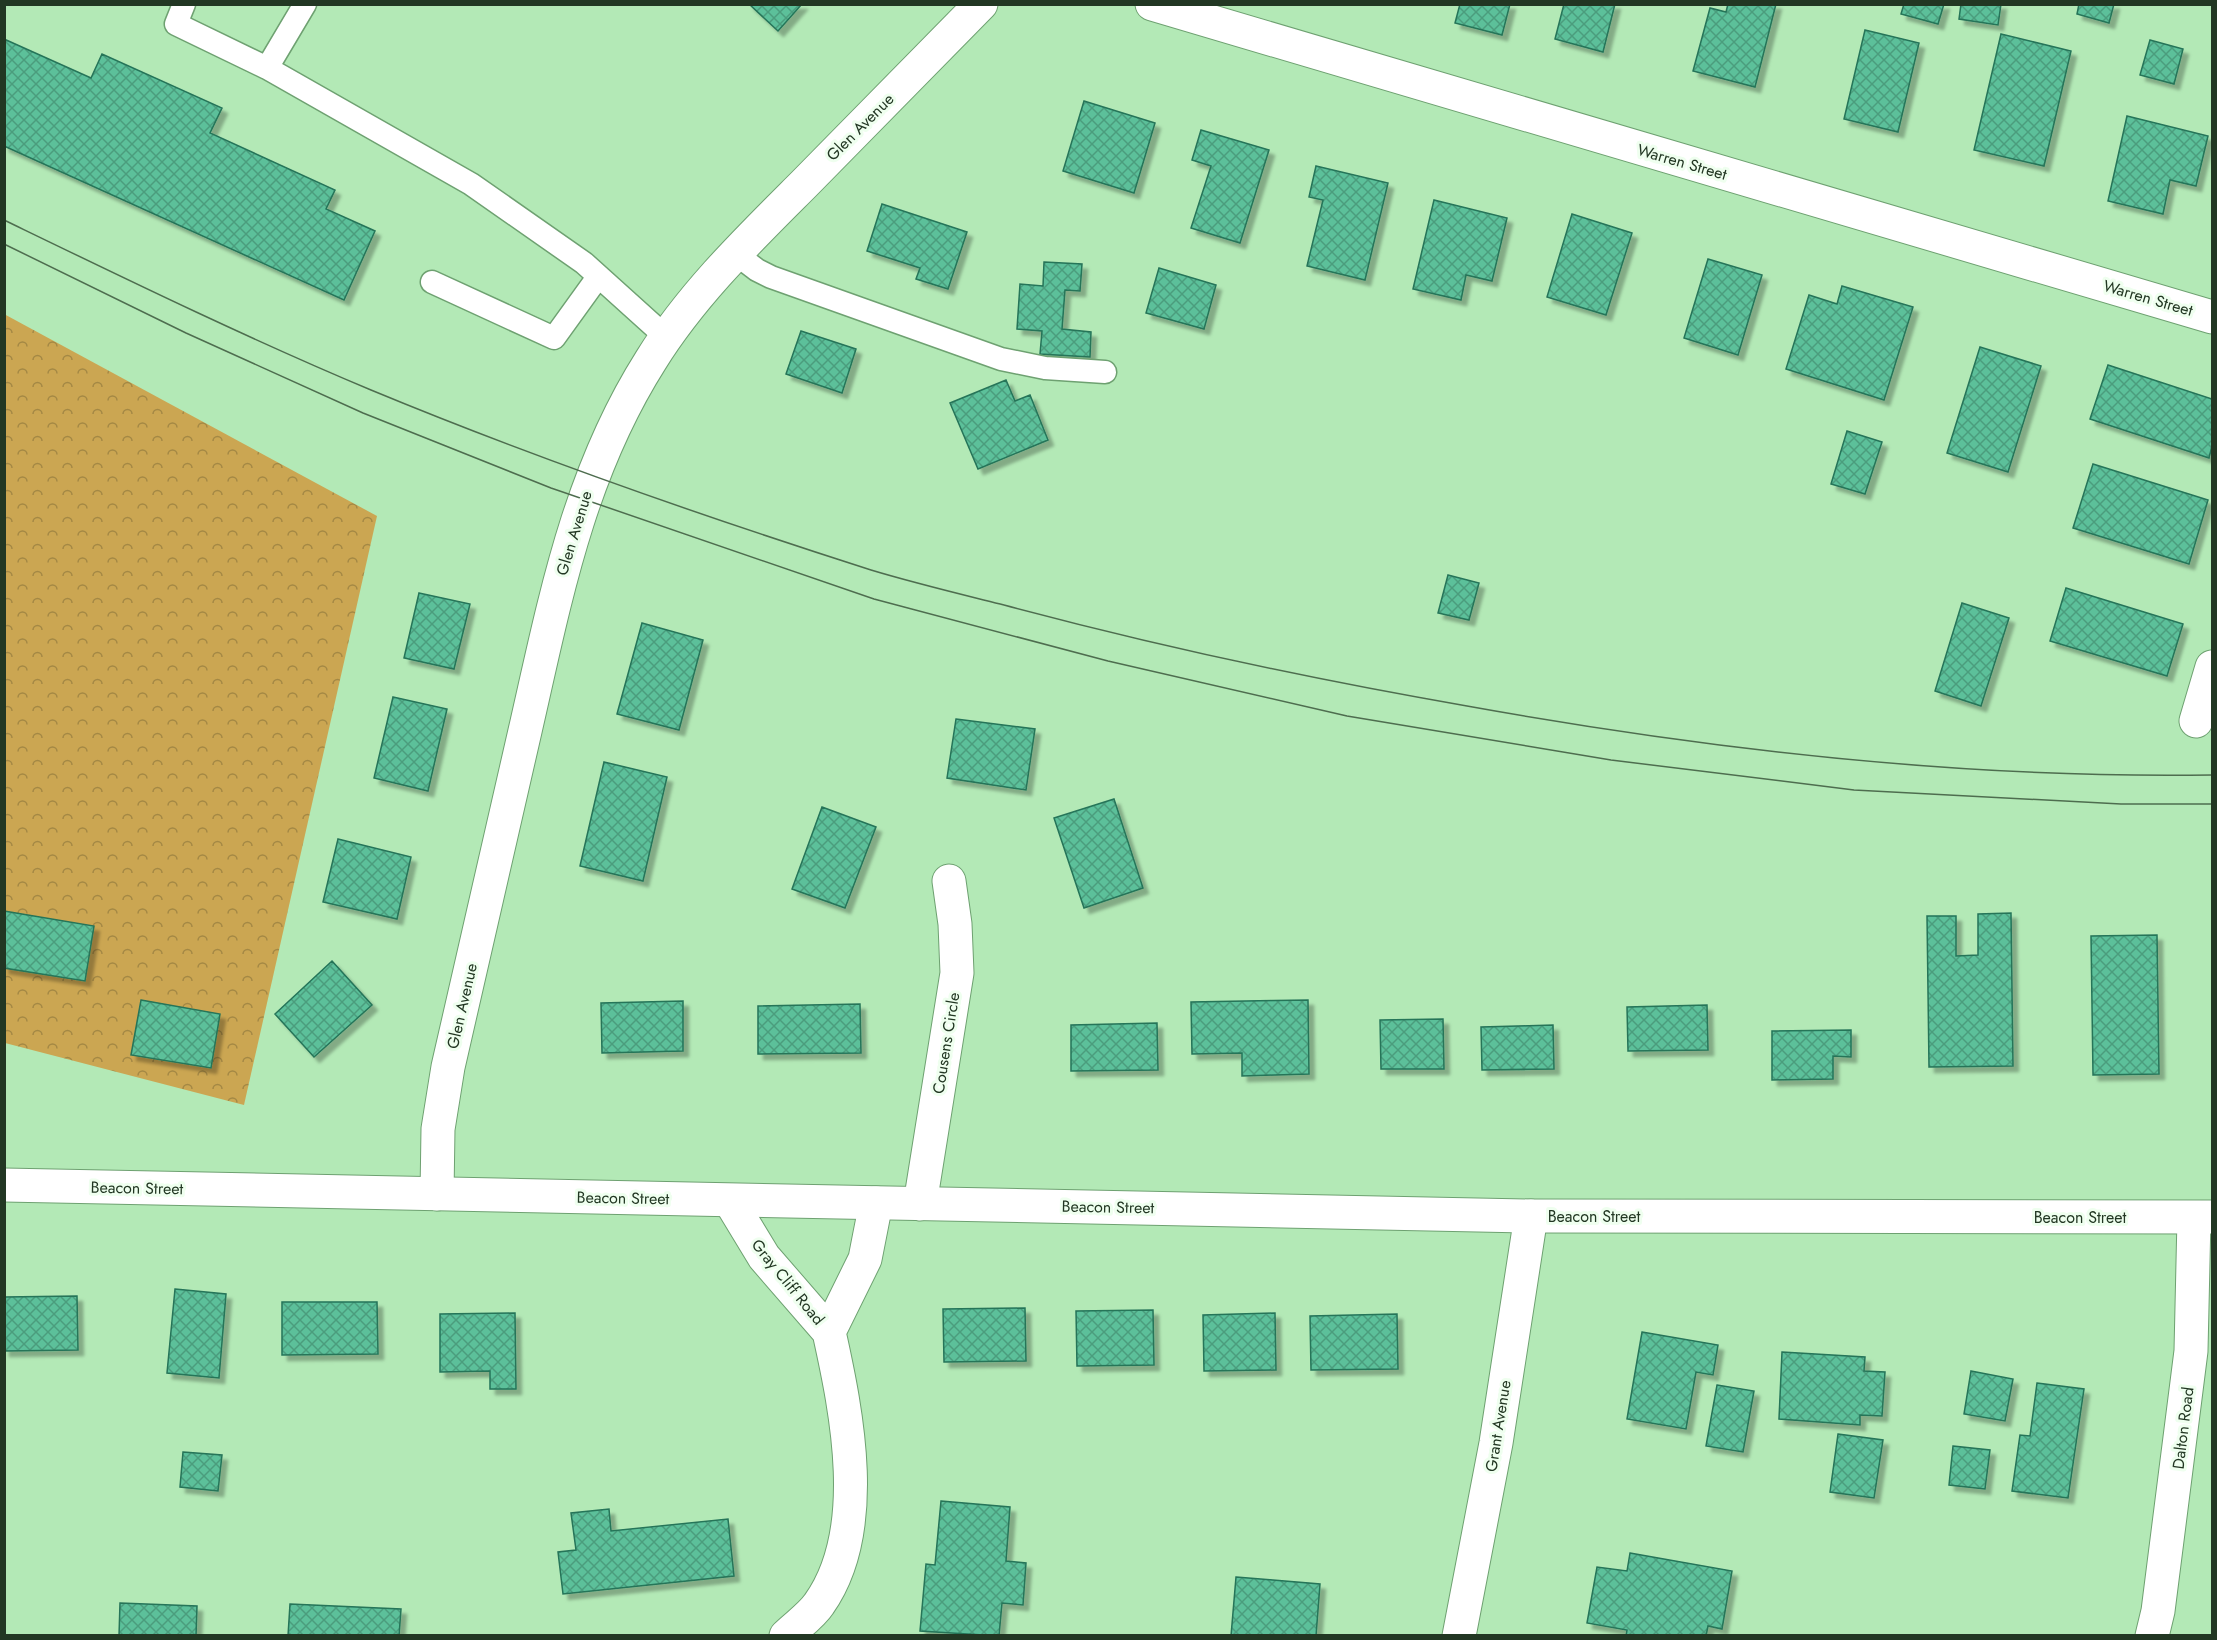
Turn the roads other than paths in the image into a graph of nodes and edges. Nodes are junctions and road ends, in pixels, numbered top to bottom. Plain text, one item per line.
1 (184, 4) edge
2 (305, 4) edge
3 (981, 4) edge
4 (1152, 4) edge
5 (267, 68) junction
6 (736, 254) junction
7 (598, 277) junction
8 (432, 282) dead end
9 (2212, 317) edge
10 (666, 337) junction
11 (1105, 372) dead end
12 (2212, 667) edge
13 (2196, 722) dead end
14 (948, 881) dead end
15 (4, 1185) edge
16 (437, 1194) junction
17 (729, 1201) junction
18 (876, 1203) junction
19 (920, 1204) junction
20 (1531, 1216) junction
21 (2203, 1217) edge
22 (829, 1332) junction
23 (786, 1635) edge
24 (1460, 1635) edge
25 (2151, 1635) edge

1 - 5 lane
2 - 5 lane
3 - 6 street, Glen Avenue
4 - 9 street, Warren Street
5 - 7 lane
6 - 10 street, Glen Avenue
6 - 11 lane
7 - 8 lane
7 - 10 lane
10 - 16 street, Glen Avenue
12 - 13 street
14 - 19 street, Cousens Circle
15 - 16 street, Beacon Street
16 - 17 street, Beacon Street
17 - 18 street, Beacon Street
17 - 22 street, Gray Cliff Road
18 - 19 street, Beacon Street
18 - 22 street, Gray Cliff Road
19 - 20 street, Beacon Street
20 - 21 street, Beacon Street
20 - 24 street, Grant Avenue
21 - 25 street, Dalton Road
22 - 23 street, Gray Cliff Road

